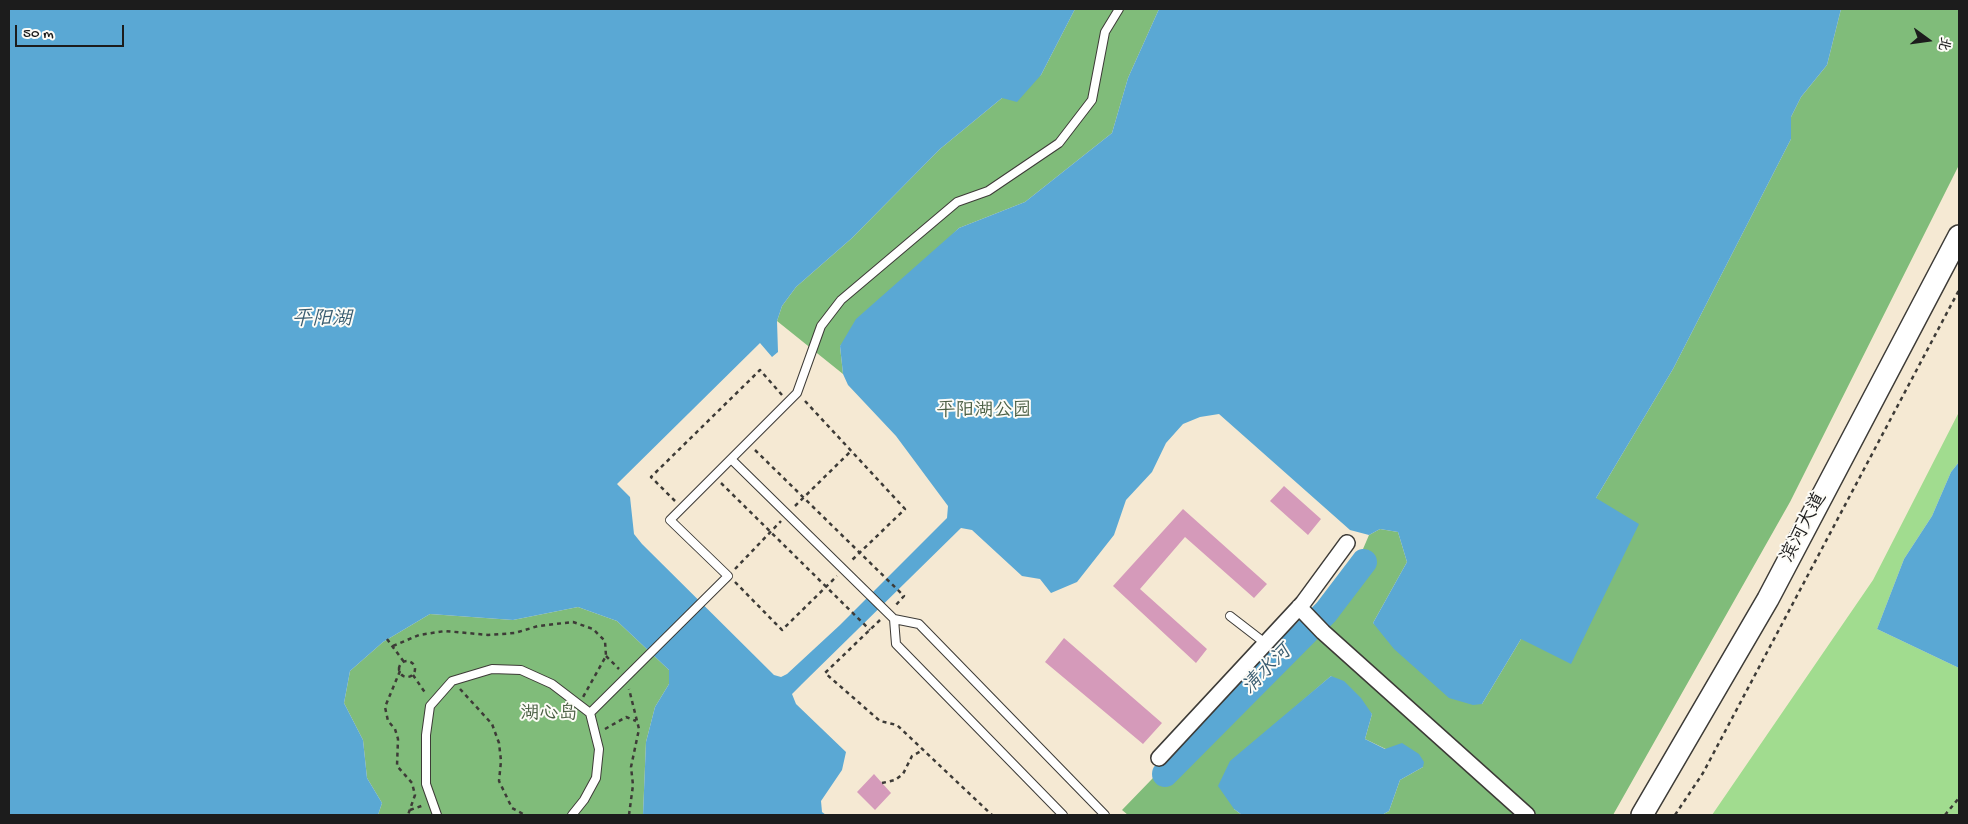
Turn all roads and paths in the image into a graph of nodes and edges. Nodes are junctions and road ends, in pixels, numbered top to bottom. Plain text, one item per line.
1 (1119, 9) edge
2 (1959, 236) edge
3 (1959, 290) edge
4 (797, 393) junction
5 (788, 402) junction
6 (747, 443) junction
7 (731, 459) junction
8 (714, 476) junction
9 (682, 508) junction
10 (1347, 544) dead end
11 (860, 553) junction
12 (844, 569) junction
13 (728, 576) junction
14 (826, 587) junction
15 (1299, 607) junction
16 (888, 613) junction
17 (1230, 616) dead end
18 (894, 619) junction
19 (870, 630) junction
20 (388, 639) dead end
21 (1265, 644) junction
22 (392, 646) junction
23 (606, 656) junction
24 (404, 662) junction
25 (400, 671) junction
26 (413, 675) junction
27 (624, 678) junction
28 (452, 681) junction
29 (432, 703) junction
30 (578, 704) junction
31 (590, 713) junction
32 (636, 721) junction
33 (596, 736) junction
34 (923, 750) junction
35 (1159, 758) dead end
36 (882, 783) dead end
37 (1959, 798) edge
38 (408, 815) edge
39 (437, 815) edge
40 (525, 815) edge
41 (572, 815) edge
42 (629, 815) edge
43 (992, 815) edge
44 (1063, 815) edge
45 (1105, 815) edge
46 (1527, 815) edge
47 (1642, 815) edge
48 (1675, 815) edge
49 (1945, 815) edge

1 - 4 lane
2 - 47 main road, 滨河大道
3 - 48 path
4 - 5 lane
4 - 11 path
5 - 6 lane
5 - 9 path
6 - 7 lane
6 - 11 path
7 - 8 lane
7 - 12 lane
8 - 9 lane
8 - 14 path
9 - 13 lane
10 - 15 street
11 - 12 path
11 - 16 path
12 - 14 path
12 - 16 lane
13 - 14 path
13 - 27 lane
14 - 19 path
15 - 21 street
15 - 46 street
16 - 18 lane
16 - 19 path
17 - 21 lane
18 - 44 lane
18 - 45 lane
19 - 34 path
20 - 22 path
21 - 35 street
22 - 23 path
22 - 24 path
23 - 27 path
23 - 30 path
24 - 25 path
24 - 26 path
25 - 26 path
25 - 38 path
26 - 29 path
27 - 31 lane
27 - 32 path
28 - 29 lane
28 - 30 lane
28 - 40 path
29 - 39 lane
30 - 31 lane
31 - 33 lane
32 - 33 path
32 - 42 path
33 - 41 lane
34 - 36 path
34 - 43 path
37 - 49 path

